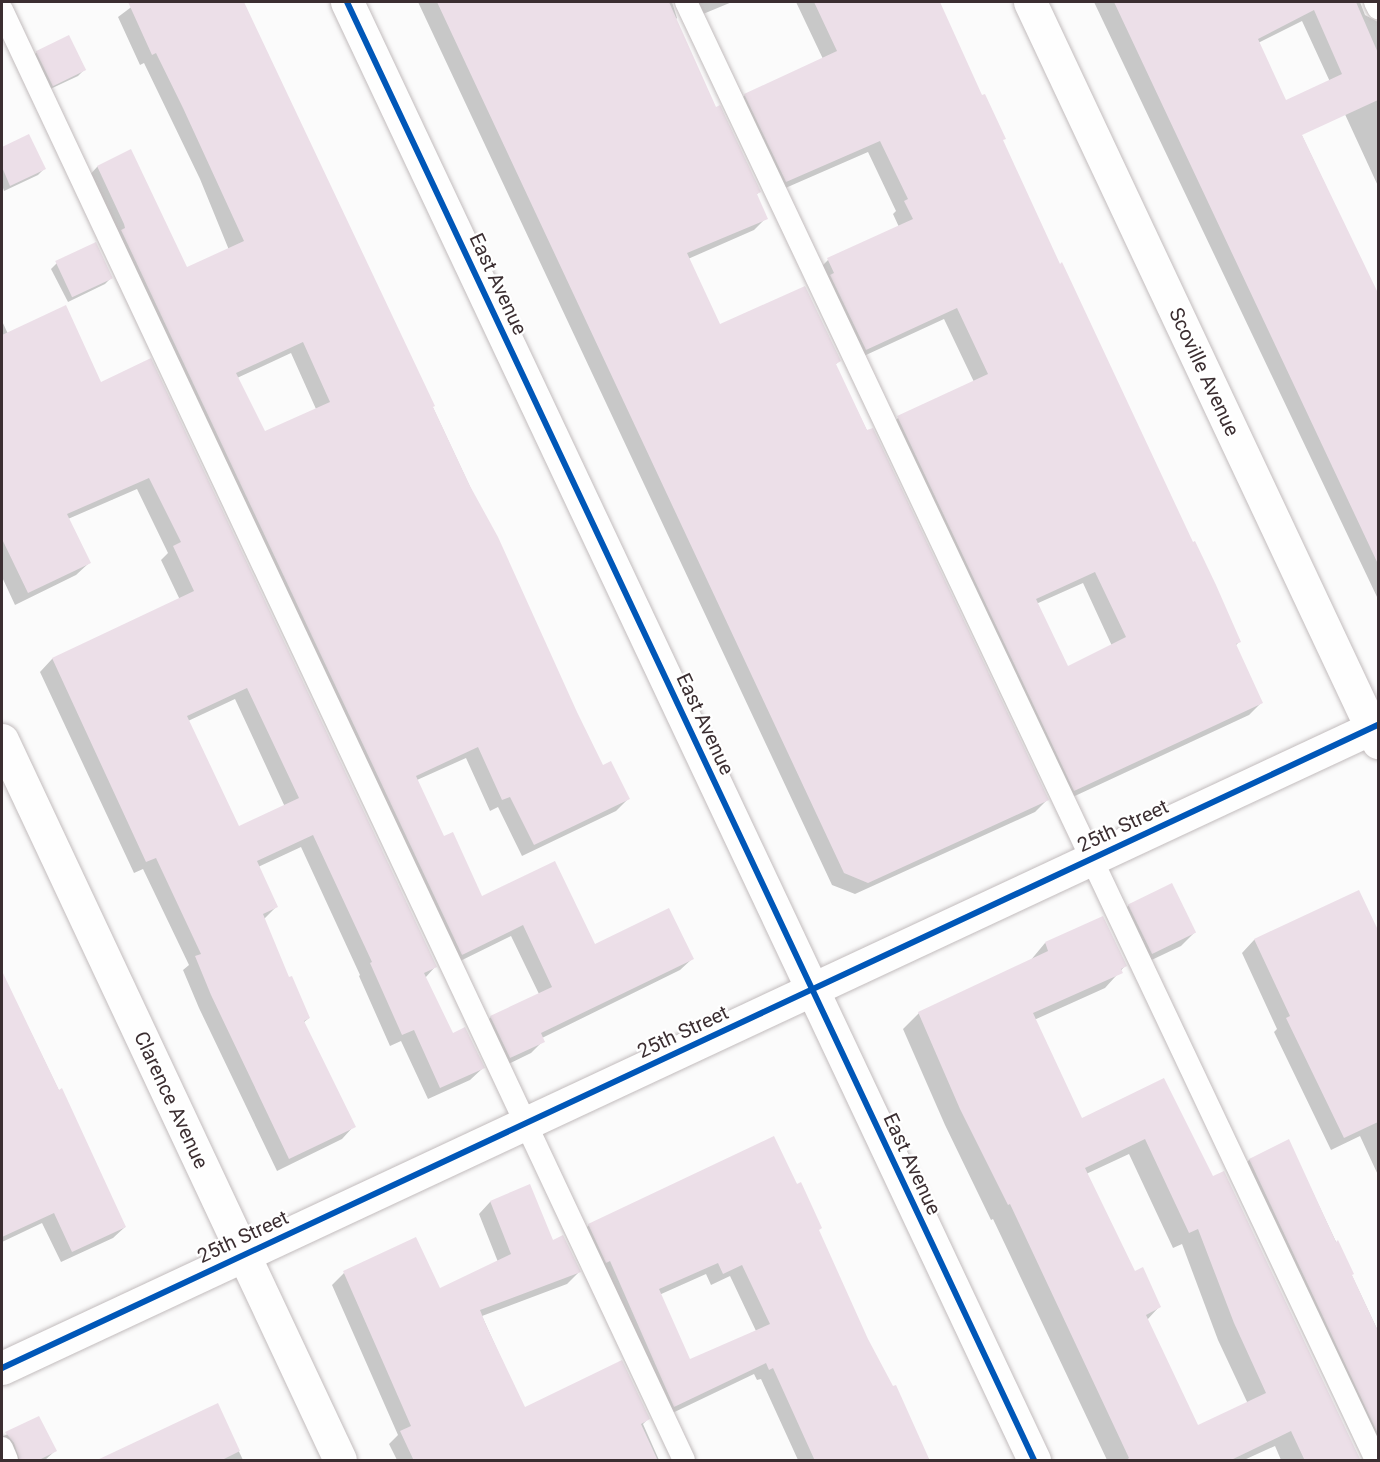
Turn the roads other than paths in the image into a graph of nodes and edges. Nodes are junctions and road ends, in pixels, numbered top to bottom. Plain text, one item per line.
1 (347, 2) edge
2 (686, 2) edge
3 (1030, 2) edge
4 (1375, 2) edge
5 (1378, 8) edge
6 (2, 10) edge
7 (1376, 732) edge
8 (2, 741) edge
9 (1090, 860) junction
10 (812, 990) junction
11 (526, 1123) junction
12 (243, 1255) junction
13 (2, 1368) edge
14 (2, 1448) edge
15 (7, 1461) edge
16 (340, 1461) edge
17 (684, 1461) edge
18 (1034, 1461) edge
19 (1376, 1461) edge

1 - 10 street, East Avenue
2 - 9 lane
3 - 7 street, Scoville Avenue
4 - 5 lane
6 - 11 lane
7 - 9 street, 25th Street
8 - 12 street, Clarence Avenue
9 - 10 street, 25th Street
9 - 19 lane
10 - 11 street, 25th Street
10 - 18 street, East Avenue
11 - 12 street, 25th Street
11 - 17 lane
12 - 13 street, 25th Street
12 - 16 street, Clarence Avenue
14 - 15 lane

